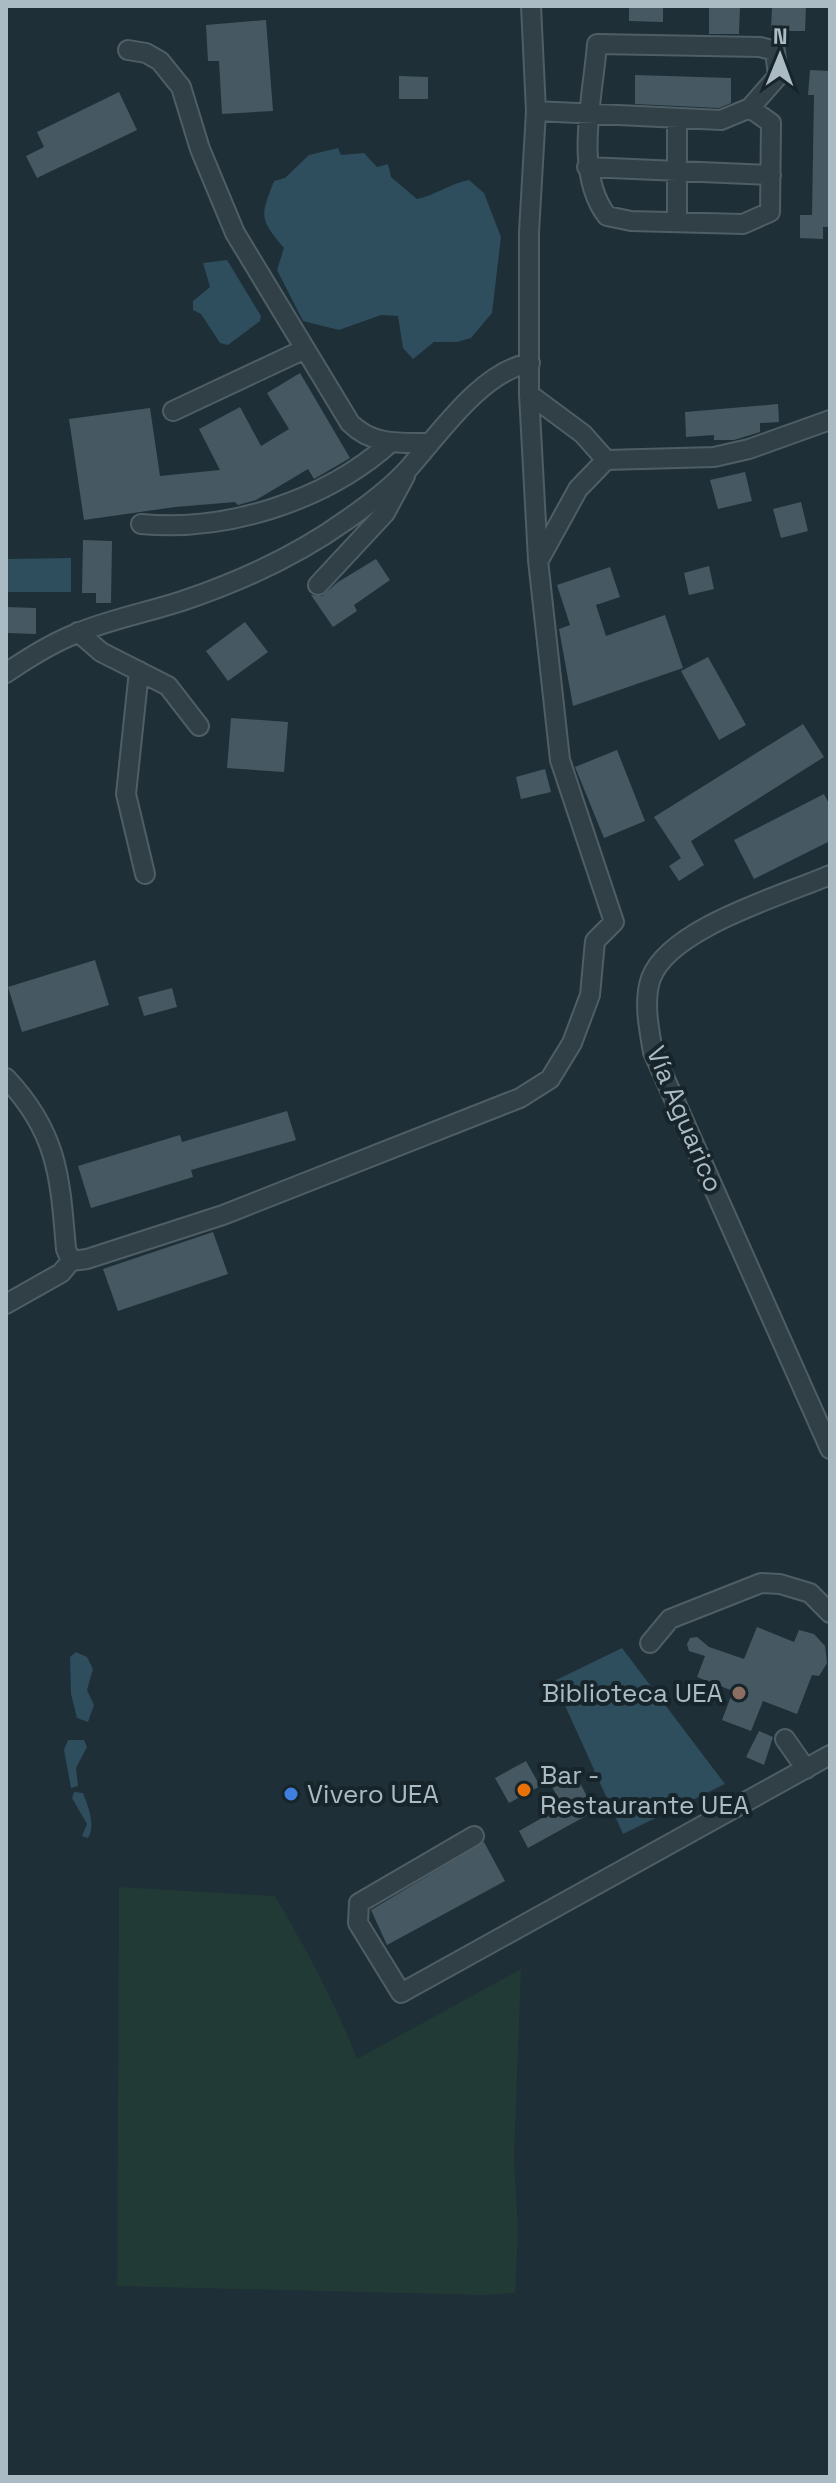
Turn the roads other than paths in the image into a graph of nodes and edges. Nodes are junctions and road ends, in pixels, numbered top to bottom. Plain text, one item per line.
1 (531, 6) edge
2 (128, 50) dead end
3 (750, 108) junction
4 (536, 111) junction
5 (592, 114) junction
6 (677, 118) junction
7 (587, 167) junction
8 (677, 171) junction
9 (771, 175) junction
10 (677, 222) junction
11 (305, 349) junction
12 (530, 363) junction
13 (529, 394) junction
14 (173, 411) dead end
15 (830, 420) edge
16 (390, 443) junction
17 (427, 443) junction
18 (606, 460) junction
19 (407, 470) junction
20 (141, 524) dead end
21 (538, 560) junction
22 (318, 585) dead end
23 (78, 632) junction
24 (139, 671) junction
25 (6, 673) edge
26 (199, 726) dead end
27 (145, 874) dead end
28 (830, 875) edge
29 (6, 1078) edge
30 (71, 1261) junction
31 (6, 1304) edge
32 (830, 1449) edge
33 (830, 1613) edge
34 (650, 1643) dead end
35 (785, 1739) dead end
36 (830, 1755) edge
37 (806, 1769) junction
38 (474, 1836) dead end

1 - 4 street
2 - 11 street
3 - 5 street
3 - 6 street
3 - 9 street
4 - 5 street
4 - 12 street
5 - 6 street
5 - 7 street
6 - 8 street
7 - 8 street
7 - 10 street
8 - 9 street
8 - 10 street
9 - 10 street
11 - 14 street
11 - 16 street
12 - 13 street
12 - 17 street
13 - 18 street
13 - 21 street
15 - 18 street
16 - 17 street
16 - 20 street
17 - 19 street
18 - 21 street
19 - 22 street
19 - 23 street
21 - 30 street
23 - 24 street
23 - 25 street
24 - 26 street
24 - 27 street
28 - 32 street, Vía Aguarico
29 - 30 street
30 - 31 street
33 - 34 street
35 - 37 street
36 - 37 street
37 - 38 street

